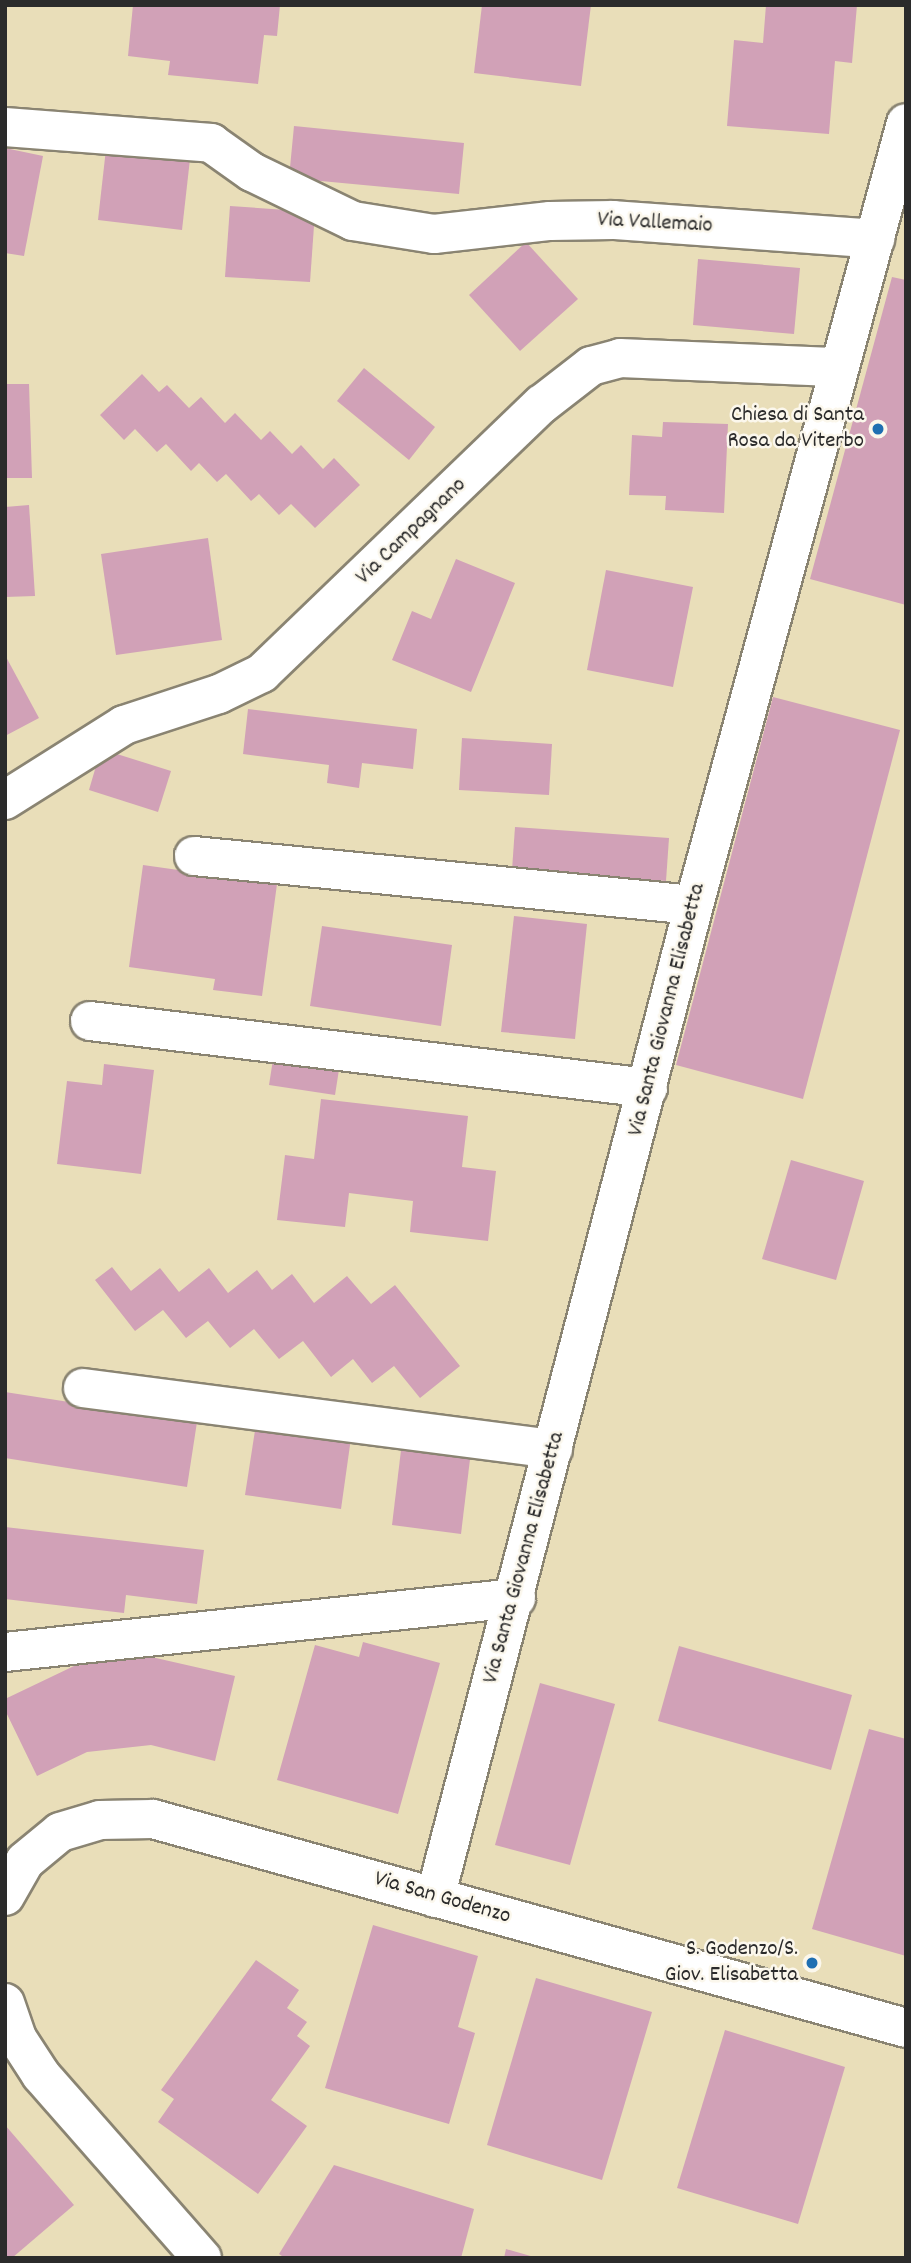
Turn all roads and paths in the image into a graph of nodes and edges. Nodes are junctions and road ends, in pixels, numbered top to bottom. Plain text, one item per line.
1 (906, 123) edge
2 (5, 127) edge
3 (876, 239) junction
4 (839, 367) junction
5 (5, 800) edge
6 (194, 856) dead end
7 (694, 905) junction
8 (90, 1021) dead end
9 (648, 1088) junction
10 (83, 1388) dead end
11 (553, 1449) junction
12 (516, 1598) junction
13 (5, 1652) edge
14 (5, 1896) edge
15 (435, 1898) junction
16 (5, 2003) edge
17 (906, 2028) edge
18 (202, 2258) edge

1 - 3 street, Via Santa Giovanna Elisabetta
2 - 3 street, Via Vallemaio
3 - 4 street, Via Santa Giovanna Elisabetta
4 - 5 street, Via Campagnano
4 - 7 street, Via Santa Giovanna Elisabetta
6 - 7 street
7 - 9 street, Via Santa Giovanna Elisabetta
8 - 9 street
9 - 11 street, Via Santa Giovanna Elisabetta
10 - 11 street
11 - 12 street, Via Santa Giovanna Elisabetta
12 - 13 street
12 - 15 street, Via Santa Giovanna Elisabetta
14 - 15 street, Via San Godenzo
15 - 17 street, Via San Godenzo
16 - 18 street

